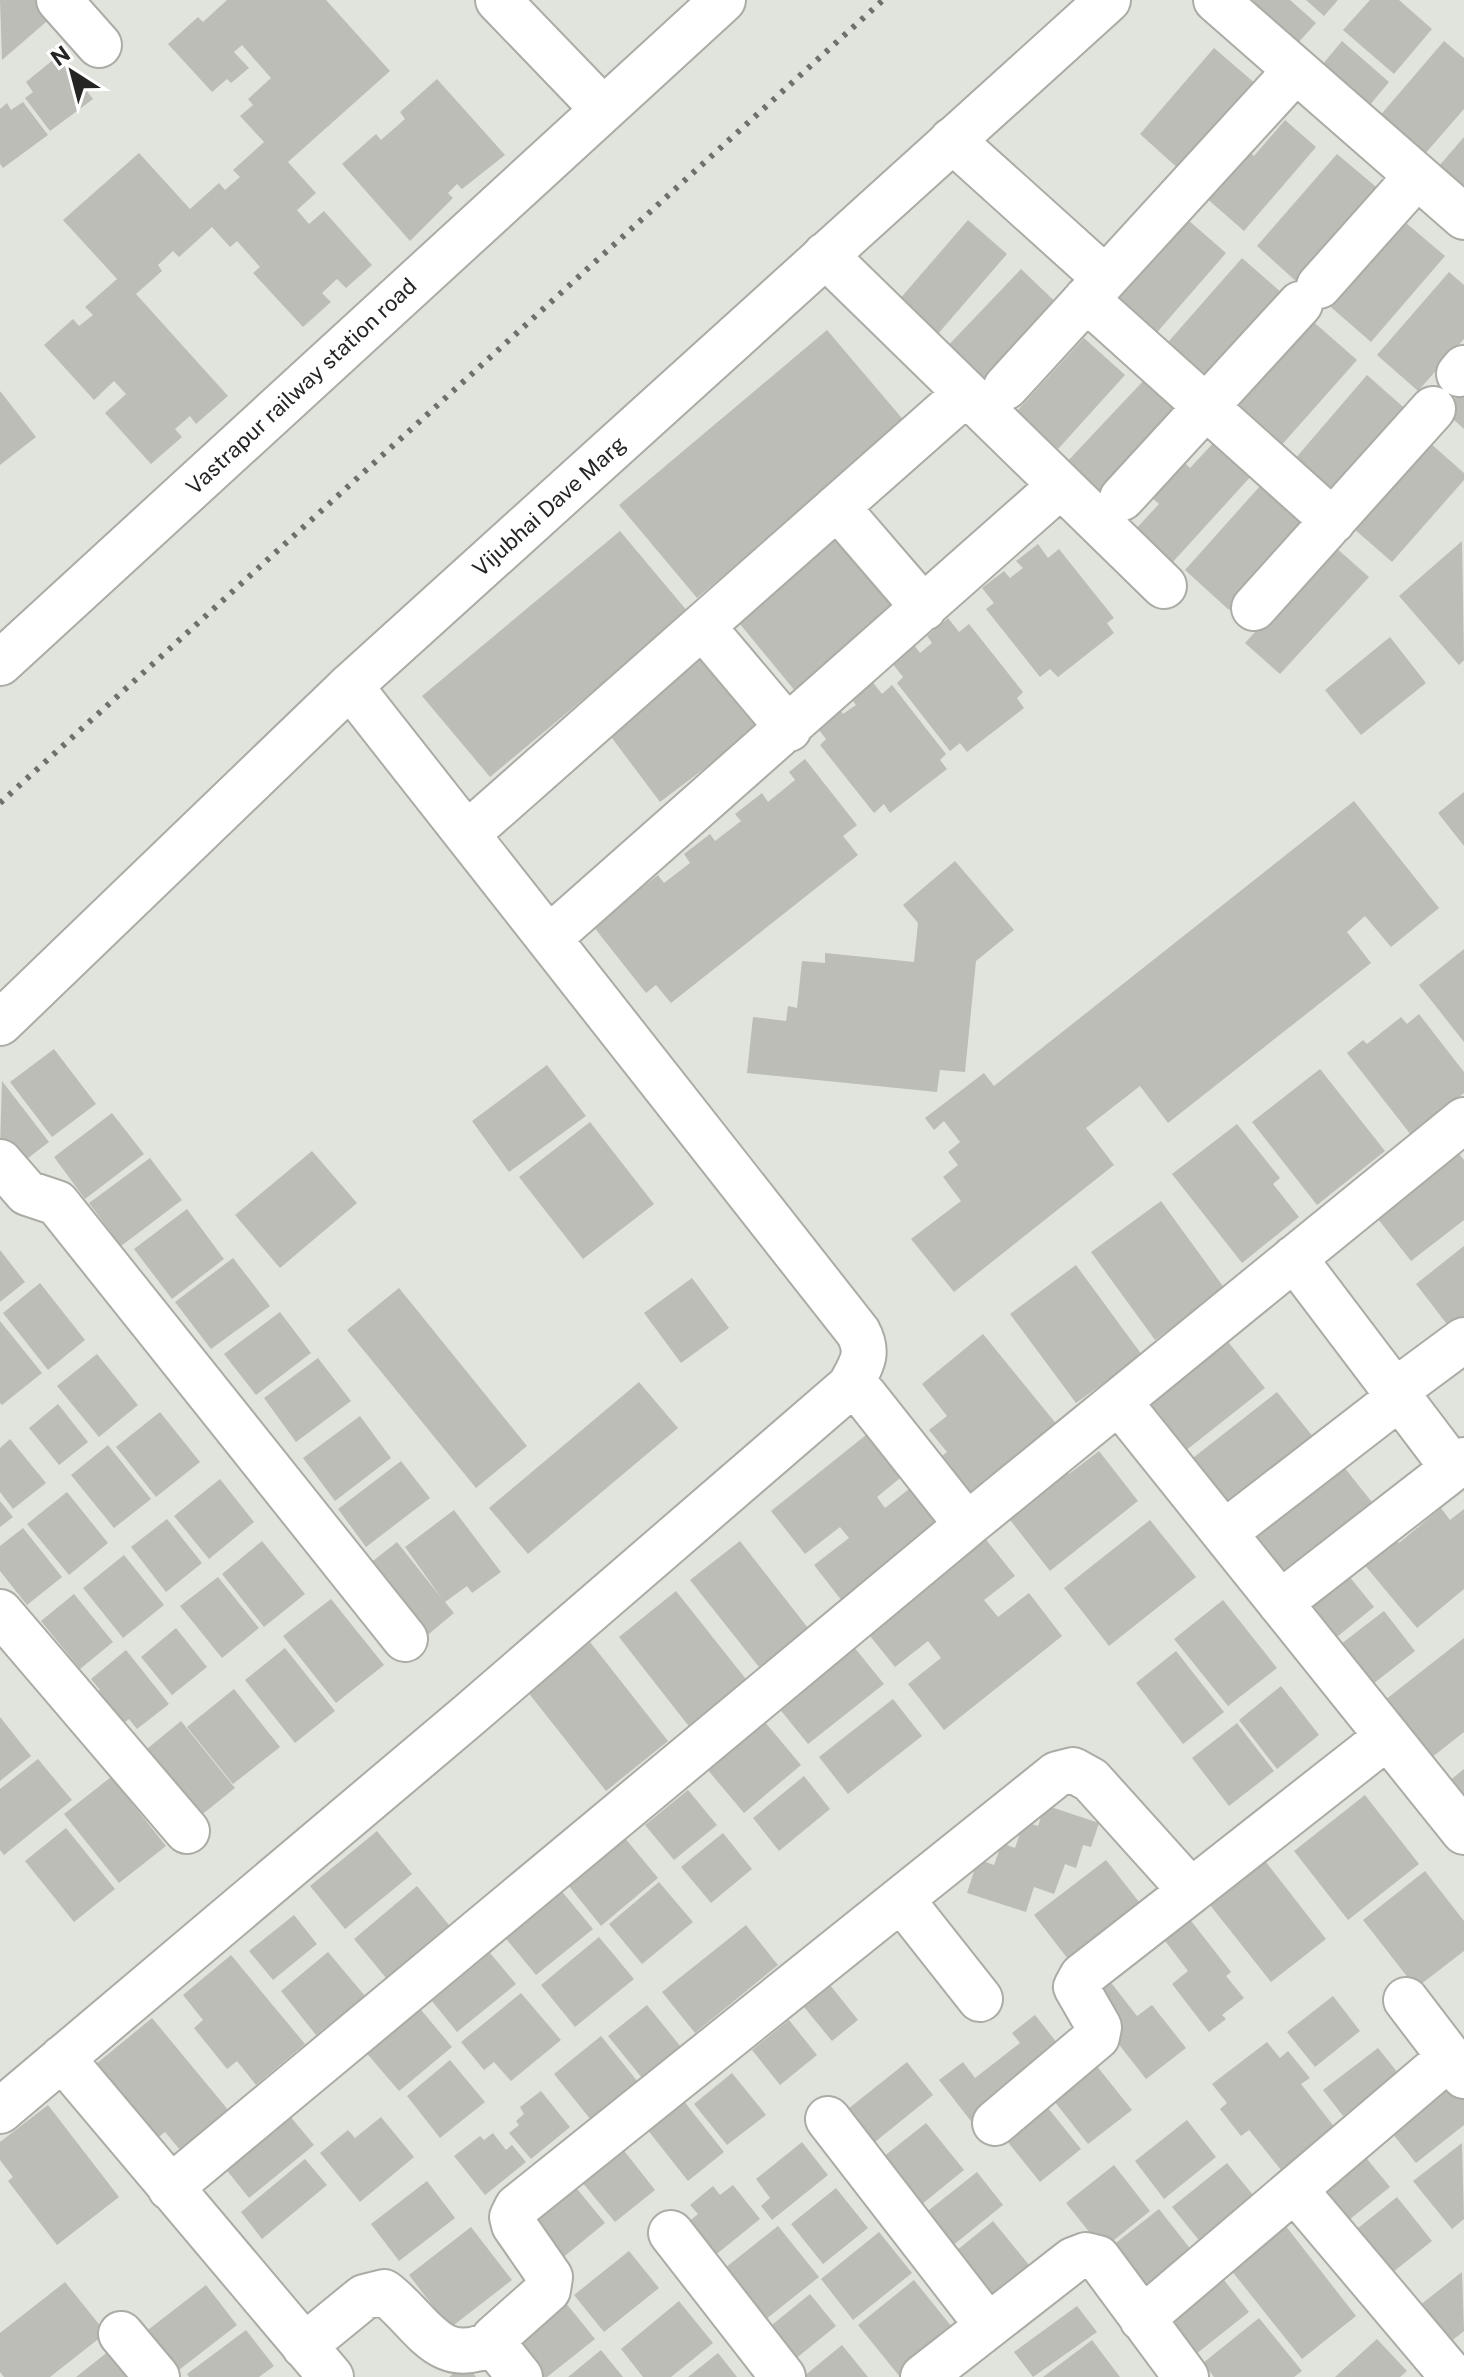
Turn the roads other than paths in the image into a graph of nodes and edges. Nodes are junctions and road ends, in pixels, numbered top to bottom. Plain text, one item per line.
1 (59, 0) edge
2 (498, 0) edge
3 (721, 0) edge
4 (1108, 0) edge
5 (1216, 0) edge
6 (99, 45) dead end
7 (1296, 70) junction
8 (602, 108) junction
9 (952, 140) junction
10 (1417, 176) junction
11 (1464, 217) edge
12 (825, 255) junction
13 (1096, 289) junction
14 (985, 391) junction
15 (1205, 406) junction
16 (1433, 409) dead end
17 (1059, 487) junction
18 (1122, 498) dead end
19 (837, 507) junction
20 (1333, 521) junction
21 (1164, 586) dead end
22 (924, 608) junction
23 (1254, 608) dead end
24 (703, 627) junction
25 (0, 663) edge
26 (350, 686) junction
27 (789, 729) junction
28 (467, 834) junction
29 (549, 938) junction
30 (0, 1023) edge
31 (1464, 1120) edge
32 (9, 1190) edge
33 (1294, 1258) junction
34 (1464, 1340) edge
35 (850, 1386) junction
36 (1398, 1394) junction
37 (1119, 1402) junction
38 (1459, 1464) edge
39 (967, 1525) junction
40 (1224, 1533) junction
41 (1280, 1603) junction
42 (0, 1612) edge
43 (405, 1639) dead end
44 (1387, 1737) junction
45 (187, 1831) dead end
46 (1464, 1832) edge
47 (1191, 1891) junction
48 (901, 1899) junction
49 (980, 1999) dead end
50 (1406, 2000) dead end
51 (62, 2058) junction
52 (1457, 2067) edge
53 (0, 2111) edge
54 (828, 2119) dead end
55 (995, 2123) dead end
56 (170, 2188) junction
57 (1295, 2190) junction
58 (671, 2233) dead end
59 (1142, 2319) junction
60 (988, 2326) junction
61 (121, 2334) dead end
62 (494, 2342) junction
63 (306, 2364) edge
64 (157, 2377) edge
65 (520, 2377) edge
66 (783, 2377) edge
67 (923, 2377) edge
68 (1186, 2377) edge
69 (1453, 2377) edge

1 - 6 street
2 - 8 street
3 - 8 street, Vastrapur railway station road
4 - 9 street, Vijubhai Dave Marg
5 - 7 street
7 - 10 street
7 - 13 street
8 - 25 street, Vastrapur railway station road
9 - 12 street, Vijubhai Dave Marg
9 - 13 street
10 - 11 street
10 - 15 street
12 - 14 street
12 - 26 street, Vijubhai Dave Marg
13 - 14 street
13 - 15 street
14 - 17 street
14 - 19 street
15 - 18 street
15 - 20 street
16 - 20 street
17 - 21 street
17 - 22 street
19 - 22 street
19 - 24 street
20 - 23 street
22 - 27 street
24 - 27 street
24 - 28 street
26 - 28 street
26 - 30 street, Vijubhai Dave Marg
27 - 29 street
28 - 29 street
29 - 35 street
31 - 33 street
32 - 43 street
33 - 36 street
33 - 37 street
34 - 36 street
35 - 39 street
35 - 51 street
36 - 38 street
36 - 40 street
37 - 39 street
37 - 40 street
38 - 41 street
39 - 56 street
40 - 41 street
41 - 44 street
42 - 45 street
44 - 46 street
44 - 47 street
47 - 48 street
47 - 55 street
48 - 49 street
48 - 62 street
50 - 52 street
51 - 53 street
51 - 56 street
52 - 57 street
54 - 60 street
56 - 63 street
57 - 59 street
57 - 69 street
58 - 66 street
59 - 60 street
59 - 68 street
60 - 67 street
61 - 64 street
62 - 63 street
62 - 65 street

